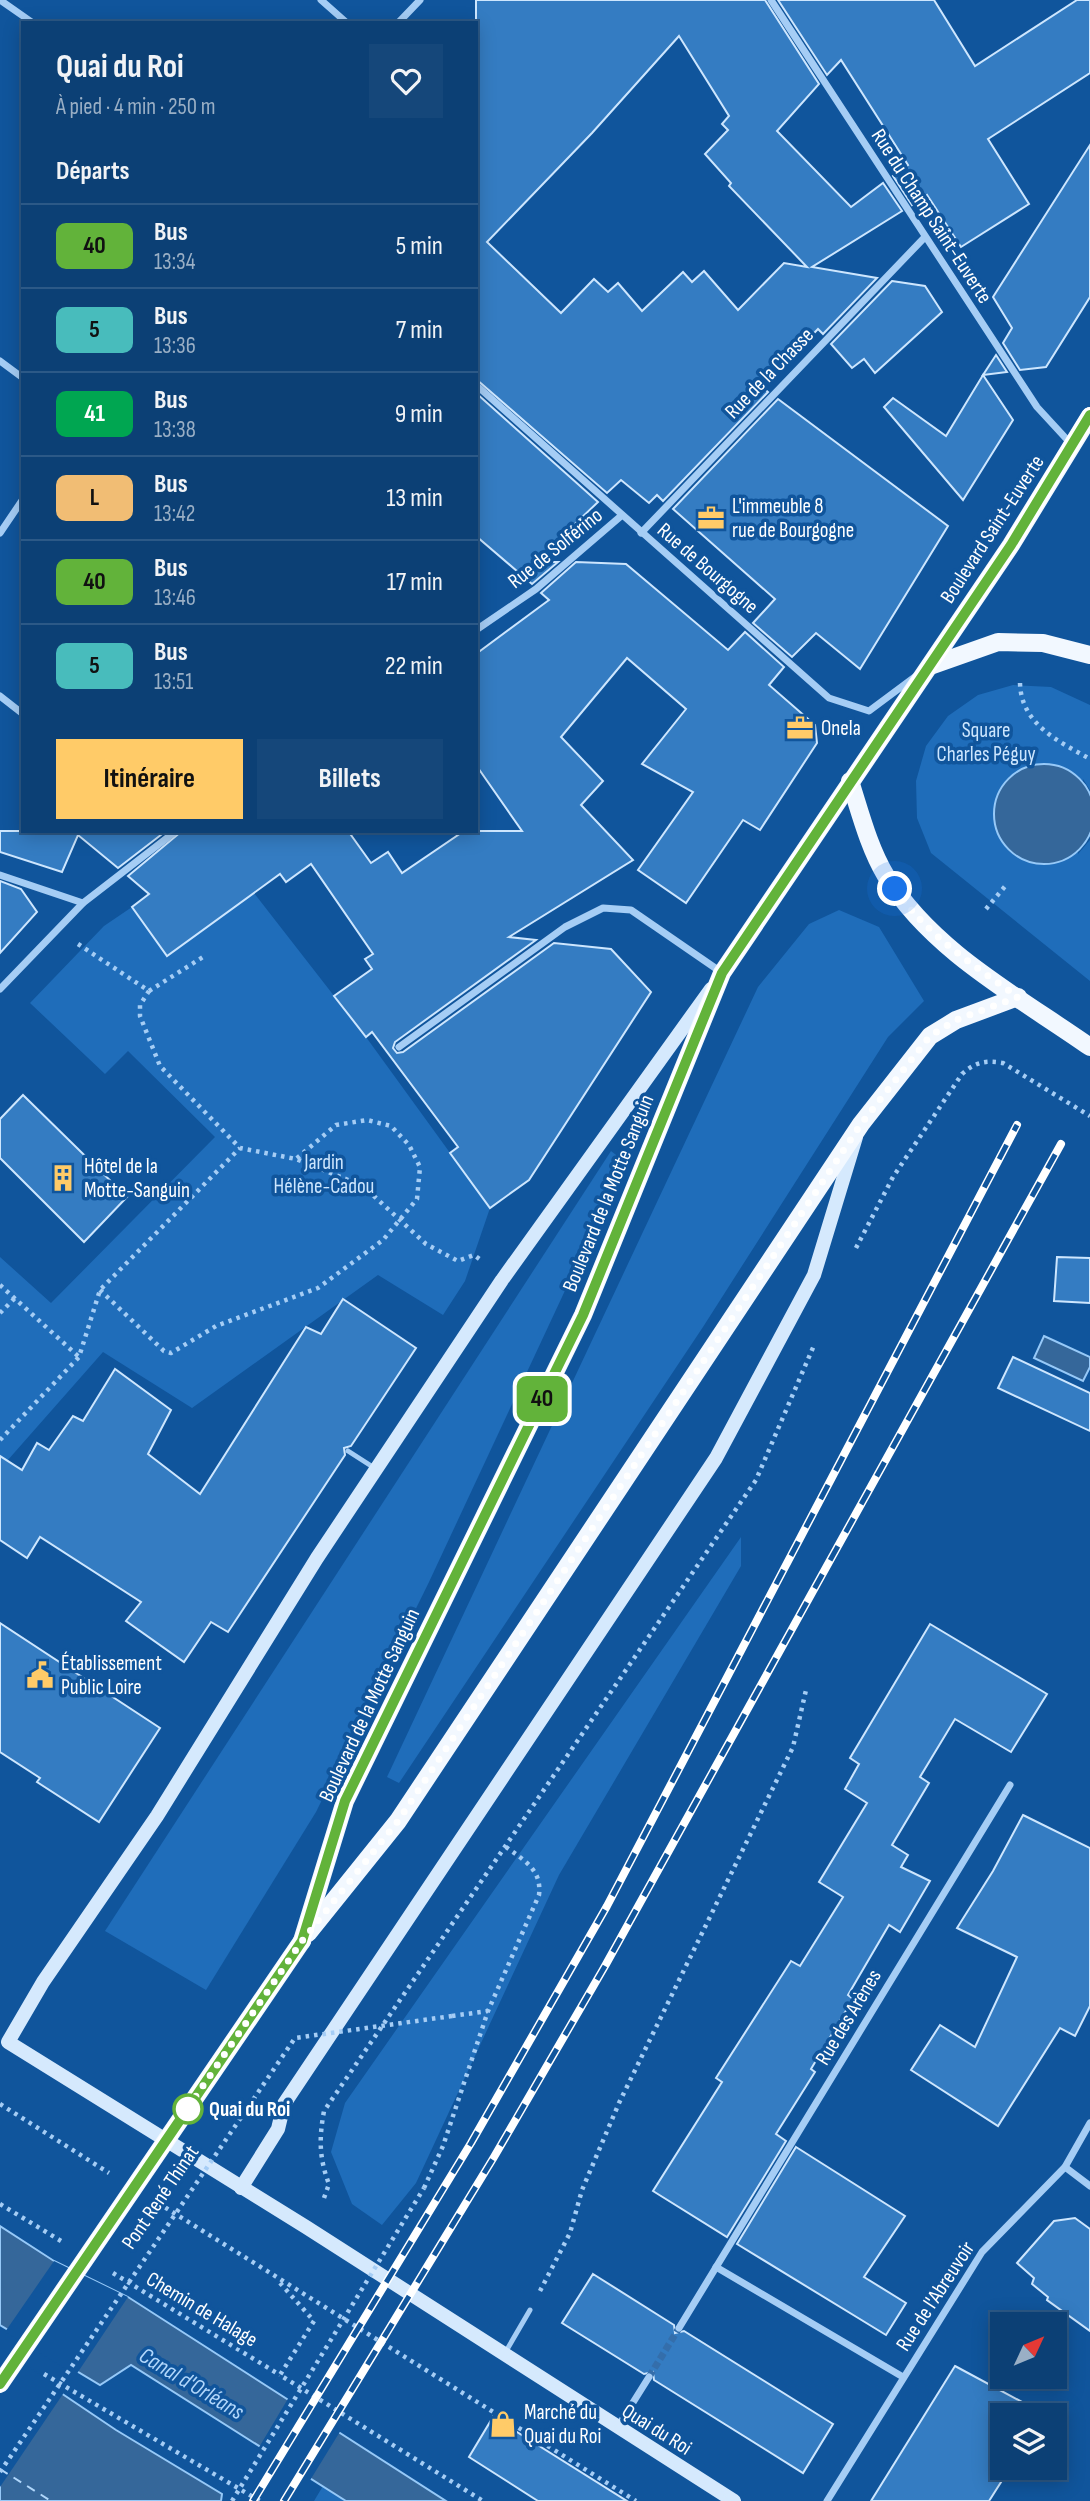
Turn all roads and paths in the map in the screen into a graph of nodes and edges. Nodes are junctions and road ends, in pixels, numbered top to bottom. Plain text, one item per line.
1 (0, 0) edge
2 (321, 0) edge
3 (420, 0) edge
4 (771, 0) edge
5 (30, 21) edge
6 (345, 21) edge
7 (400, 21) edge
8 (924, 238) junction
9 (0, 361) edge
10 (21, 377) edge
11 (478, 387) edge
12 (1090, 415) edge
13 (1072, 445) junction
14 (21, 502) edge
15 (621, 516) junction
16 (0, 533) edge
17 (641, 533) junction
18 (478, 630) edge
19 (1090, 655) edge
20 (930, 666) junction
21 (1020, 683) dead end
22 (0, 696) edge
23 (21, 712) edge
24 (1090, 759) edge
25 (850, 781) junction
26 (170, 833) edge
27 (0, 875) edge
28 (1007, 884) dead end
29 (83, 903) junction
30 (986, 909) dead end
31 (77, 944) dead end
32 (203, 957) dead end
33 (722, 973) junction
34 (0, 989) edge
35 (149, 991) junction
36 (1018, 997) junction
37 (399, 1047) dead end
38 (1090, 1047) edge
39 (1090, 1116) edge
40 (861, 1124) junction
41 (240, 1148) junction
42 (296, 1159) junction
43 (400, 1221) junction
44 (851, 1258) dead end
45 (485, 1263) dead end
46 (0, 1285) edge
47 (100, 1290) junction
48 (15, 1298) junction
49 (0, 1313) edge
50 (819, 1332) dead end
51 (79, 1357) junction
52 (0, 1440) edge
53 (348, 1451) dead end
54 (376, 1469) junction
55 (806, 1690) dead end
56 (1010, 1785) dead end
57 (506, 1847) junction
58 (302, 1941) junction
59 (488, 2011) junction
60 (4, 2040) edge
61 (1090, 2123) edge
62 (1066, 2167) junction
63 (1090, 2186) edge
64 (242, 2188) junction
65 (324, 2198) dead end
66 (0, 2204) edge
67 (70, 2247) dead end
68 (716, 2267) junction
69 (105, 2268) dead end
70 (530, 2310) joint
71 (679, 2328) tunnel mouth
72 (503, 2355) junction
73 (43, 2373) dead end
74 (280, 2375) junction
75 (649, 2377) tunnel mouth
76 (903, 2377) junction
77 (0, 2384) edge
78 (617, 2429) junction
79 (0, 2472) edge
80 (232, 2501) edge
81 (260, 2501) edge
82 (483, 2501) edge
83 (636, 2501) edge
84 (734, 2501) edge
85 (827, 2501) edge

1 - 5 street
2 - 6 street
3 - 7 street
4 - 8 street, Rue du Champ Saint-Euverte
8 - 13 street, Rue du Champ Saint-Euverte
8 - 17 street, Rue de la Chasse
9 - 10 street
11 - 15 street, Rue de Bourgogne
12 - 13 main road, Boulevard Saint-Euverte
13 - 20 main road, Boulevard Saint-Euverte
14 - 16 street
15 - 17 street, Rue de Bourgogne
15 - 18 street, Rue de Solférino
17 - 20 street, Rue de Bourgogne
19 - 20 main road
20 - 25 main road
21 - 24 path
22 - 23 street
25 - 33 main road, Boulevard de la Motte Sanguin
25 - 36 main road
26 - 29 street
27 - 29 street
28 - 30 path
29 - 34 street
31 - 35 path
32 - 35 path
33 - 37 street
33 - 54 street, Boulevard de la Motte Sanguin
33 - 58 main road, Boulevard de la Motte Sanguin
35 - 41 path
36 - 38 main road
36 - 40 main road
39 - 44 path
40 - 58 main road
40 - 64 street
41 - 42 path
41 - 47 path
42 - 43 path
42 - 43 path
43 - 45 path
43 - 47 path
46 - 48 path
47 - 51 path
48 - 49 path
48 - 51 path
50 - 57 path
51 - 52 path
53 - 54 lane
54 - 60 street, Boulevard de la Motte Sanguin
55 - 70 path
56 - 68 street, Rue des Arènes
57 - 59 path
57 - 65 path
58 - 77 main road, Pont René Thinat, bridge
59 - 79 path, Pont René Thinat, bridge
59 - 80 path, bridge
60 - 64 street, Quai du Roi
61 - 62 street, Rue de l'Abreuvoir
62 - 63 street
62 - 76 street, Rue de l'Abreuvoir
64 - 72 street, Quai du Roi
66 - 67 path
68 - 71 street, Rue des Arènes
68 - 76 street
69 - 74 path, Chemin de Halage
70 - 72 lane
72 - 78 street, Quai du Roi
73 - 81 path
74 - 82 path, Chemin de Halage
74 - 83 path
75 - 78 street
76 - 85 street, Rue de l'Abreuvoir
78 - 84 street, Quai du Roi

